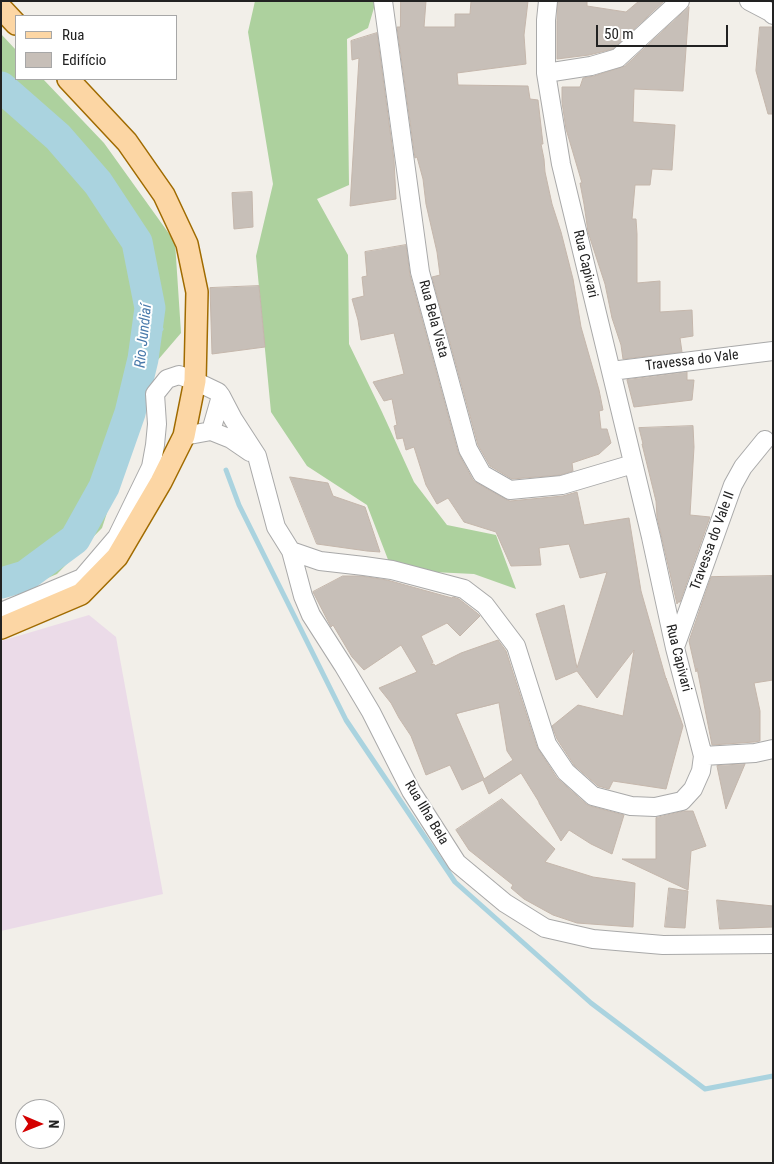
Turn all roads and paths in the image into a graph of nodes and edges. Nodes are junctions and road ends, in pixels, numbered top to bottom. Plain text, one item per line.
1 (383, 1) edge
2 (548, 1) edge
3 (680, 1) edge
4 (748, 1) edge
5 (1, 8) edge
6 (773, 15) edge
7 (15, 23) edge
8 (546, 73) junction
9 (69, 80) edge
10 (773, 351) edge
11 (611, 371) junction
12 (195, 381) junction
13 (220, 396) junction
14 (211, 431) junction
15 (184, 436) junction
16 (764, 440) dead end
17 (257, 456) junction
18 (633, 464) junction
19 (291, 551) junction
20 (1, 612) edge
21 (1, 628) edge
22 (675, 648) junction
23 (773, 749) edge
24 (703, 756) junction
25 (773, 944) edge

1 - 18 street, Rua Bela Vista
2 - 8 street, Rua Capivari
3 - 8 street
4 - 6 street
5 - 7 main road
8 - 11 street, Rua Capivari
9 - 12 main road
10 - 11 street, Travessa do Vale
11 - 18 street, Rua Capivari
12 - 13 street, Rua Ilha Bela
12 - 15 main road
12 - 20 street, Rua Ilha Bela
13 - 14 street
13 - 17 street, Rua Ilha Bela
14 - 15 street
14 - 17 street
15 - 21 main road
16 - 22 street, Travessa do Vale II
17 - 19 street, Rua Ilha Bela
18 - 22 street, Rua Capivari
19 - 24 street, Rua Capivari
19 - 25 street, Rua Ilha Bela
22 - 24 street, Rua Capivari
23 - 24 street

